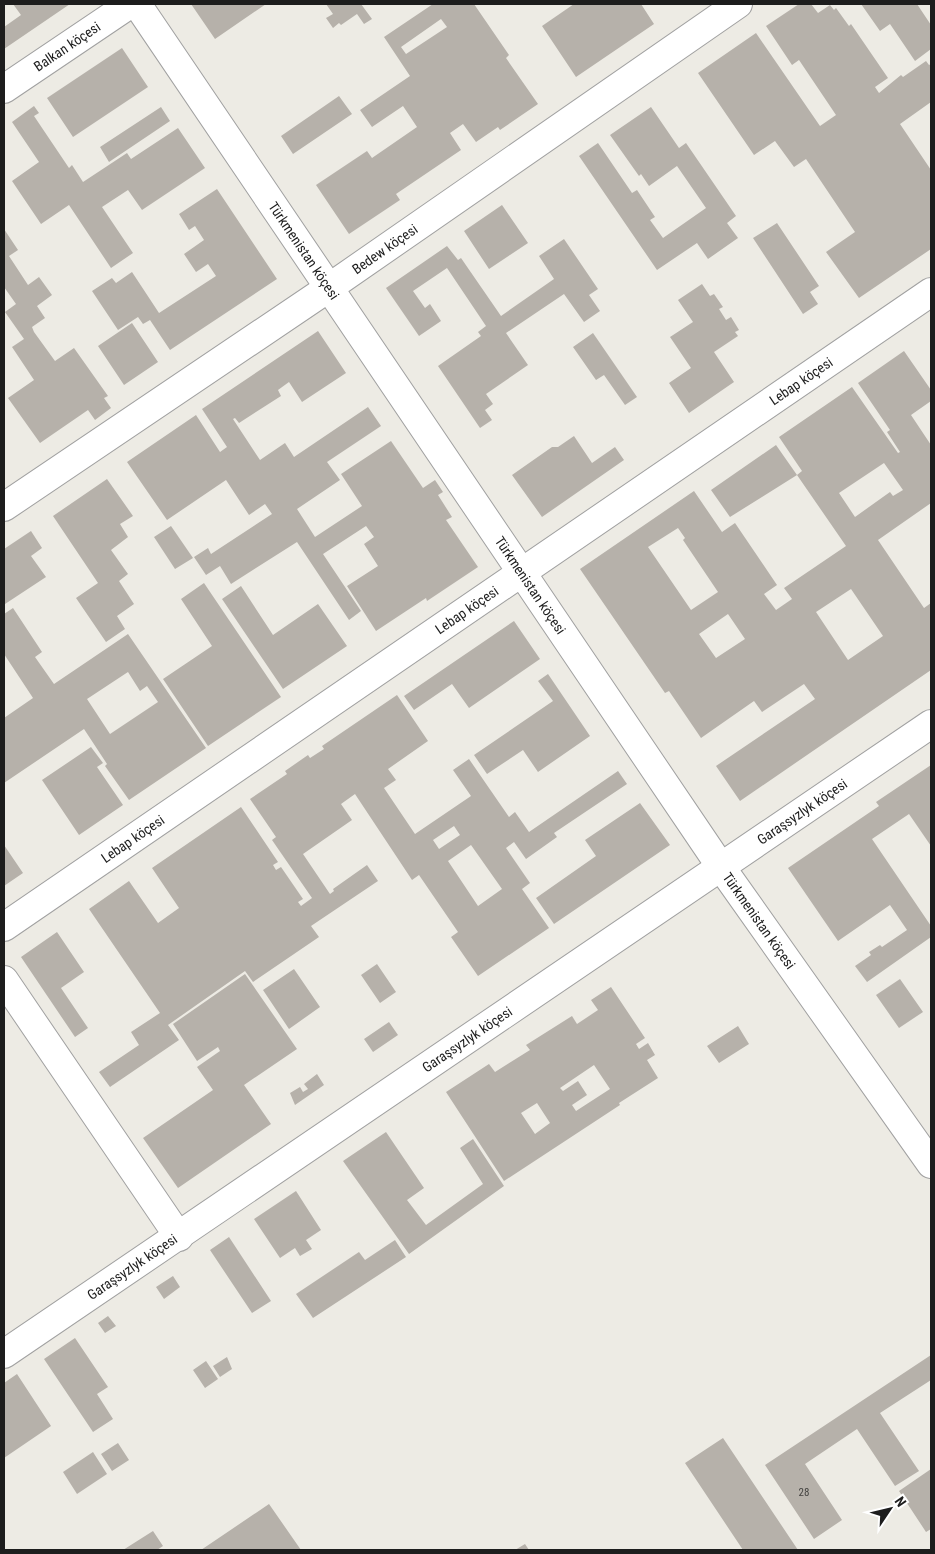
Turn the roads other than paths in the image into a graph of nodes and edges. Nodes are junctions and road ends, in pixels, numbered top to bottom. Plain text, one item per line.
1 (130, 4) edge
2 (137, 4) edge
3 (738, 4) edge
4 (4, 89) edge
5 (330, 288) junction
6 (931, 292) edge
7 (4, 507) edge
8 (522, 572) junction
9 (931, 724) edge
10 (721, 867) junction
11 (4, 927) edge
12 (4, 980) edge
13 (928, 1152) edge
14 (179, 1237) junction
15 (4, 1354) edge

1 - 4 street, Balkan köçesi
2 - 5 street, Türkmenistan köçesi
3 - 5 street, Bedew köçesi
5 - 7 street, Bedew köçesi
5 - 8 street, Türkmenistan köçesi
6 - 8 street, Lebap köçesi
8 - 10 street, Türkmenistan köçesi
8 - 11 street, Lebap köçesi
9 - 10 street, Garaşsyzlyk köçesi
10 - 13 street, Türkmenistan köçesi
10 - 14 street, Garaşsyzlyk köçesi
12 - 14 street
14 - 15 street, Garaşsyzlyk köçesi

